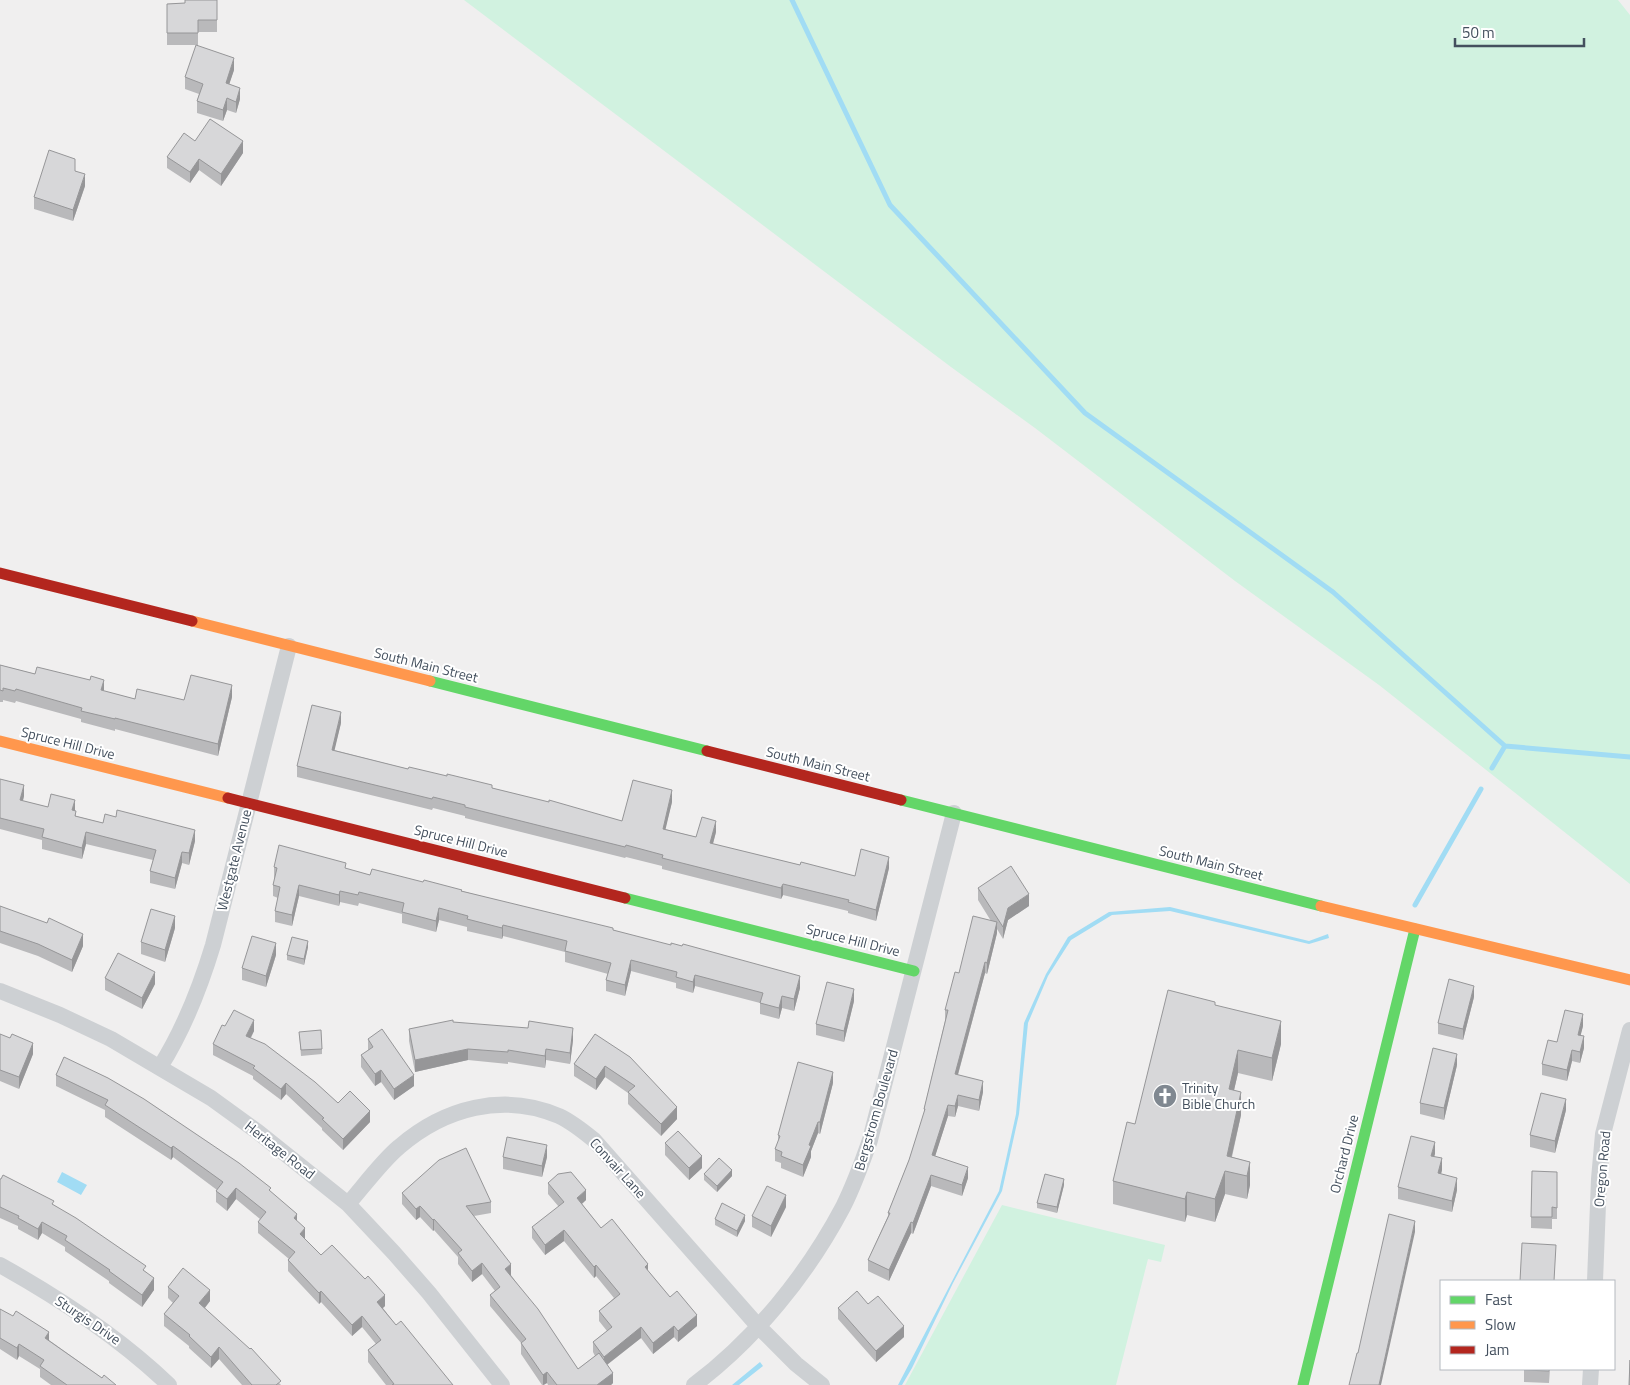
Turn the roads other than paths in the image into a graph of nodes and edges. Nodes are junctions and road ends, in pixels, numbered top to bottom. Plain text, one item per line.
1 (0, 574) edge
2 (289, 646) junction
3 (0, 741) edge
4 (249, 804) junction
5 (954, 813) junction
6 (1415, 929) junction
7 (914, 971) junction
8 (1630, 980) edge
9 (0, 991) edge
10 (1630, 1030) edge
11 (160, 1067) junction
12 (348, 1204) junction
13 (0, 1265) edge
14 (1595, 1280) edge
15 (758, 1326) junction
16 (1591, 1370) edge
17 (169, 1385) edge
18 (502, 1385) edge
19 (694, 1385) edge
20 (822, 1385) edge
21 (1303, 1385) edge
22 (1590, 1385) edge

1 - 2 street, South Main Street
2 - 4 street, Westgate Avenue
2 - 5 street, South Main Street
3 - 4 street, Spruce Hill Drive
4 - 7 street, Spruce Hill Drive
4 - 11 street, Westgate Avenue
5 - 6 street, South Main Street
5 - 7 street, Bergstrom Boulevard
6 - 8 street, South Main Street
6 - 21 street, Orchard Drive
7 - 15 street, Bergstrom Boulevard
9 - 11 street, Heritage Road
10 - 14 street, Oregon Road
11 - 12 street, Heritage Road
12 - 15 street, Convair Lane
12 - 18 street, Heritage Road
13 - 17 street, Sturgis Drive
15 - 19 street, Bergstrom Boulevard
15 - 20 street, Convair Lane
16 - 22 street

